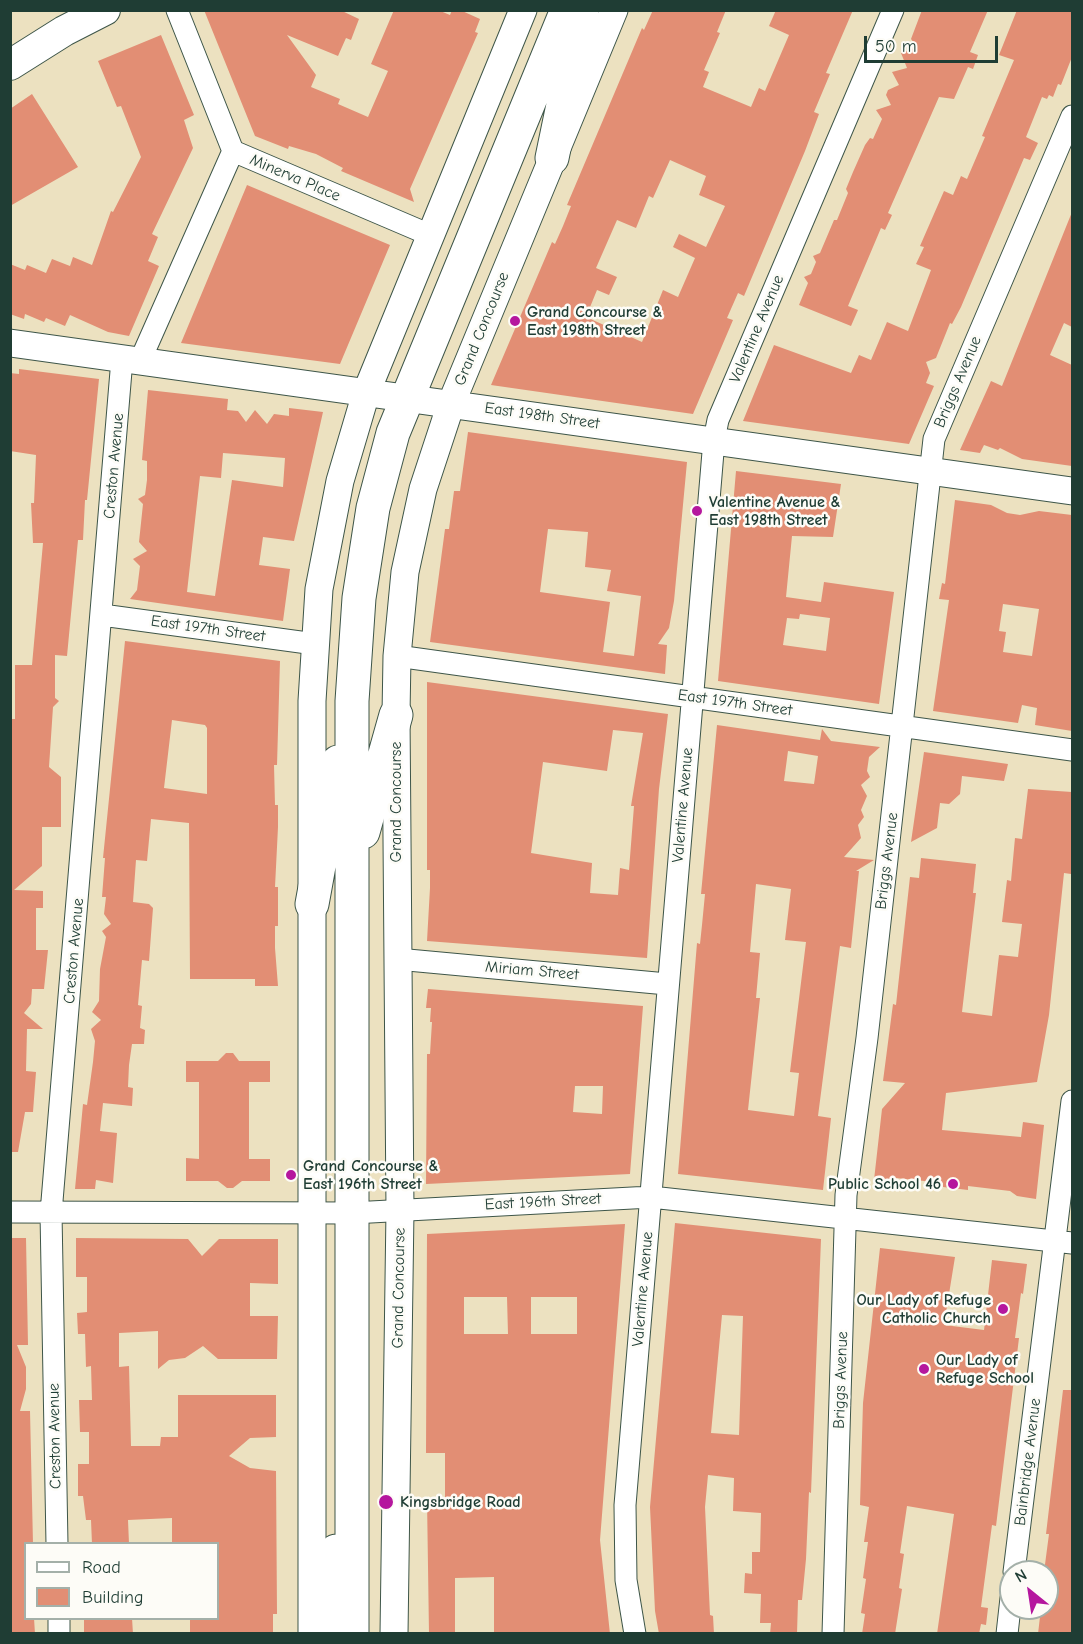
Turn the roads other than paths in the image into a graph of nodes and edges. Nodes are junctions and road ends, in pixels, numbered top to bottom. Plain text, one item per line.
1 (105, 10) edge
2 (177, 10) edge
3 (523, 10) edge
4 (560, 10) edge
5 (567, 10) edge
6 (582, 10) edge
7 (614, 10) edge
8 (893, 10) edge
9 (551, 48) junction
10 (10, 65) edge
11 (1072, 116) edge
12 (233, 151) junction
13 (552, 158) junction
14 (430, 235) junction
15 (10, 343) edge
16 (131, 360) junction
17 (366, 393) junction
18 (406, 398) junction
19 (451, 404) junction
20 (714, 440) junction
21 (932, 472) junction
22 (1072, 492) edge
23 (102, 615) junction
24 (315, 644) junction
25 (398, 656) junction
26 (693, 698) junction
27 (352, 701) junction
28 (396, 715) junction
29 (903, 727) junction
30 (1072, 750) edge
31 (352, 871) junction
32 (312, 904) junction
33 (397, 958) junction
34 (668, 984) junction
35 (1072, 1101) edge
36 (651, 1197) junction
37 (400, 1210) junction
38 (10, 1212) edge
39 (51, 1213) junction
40 (352, 1213) junction
41 (312, 1214) junction
42 (847, 1218) junction
43 (1064, 1242) edge
44 (351, 1460) junction
45 (351, 1496) junction
46 (57, 1542) edge
47 (1016, 1560) edge
48 (312, 1634) edge
49 (322, 1634) edge
50 (352, 1634) edge
51 (375, 1634) edge
52 (394, 1634) edge
53 (635, 1634) edge
54 (833, 1634) edge

1 - 10 main road
2 - 12 street, Minerva Place
3 - 14 street
4 - 9 main road
5 - 9 main road
6 - 13 main road
7 - 13 street, Grand Concourse
8 - 20 street, Valentine Avenue
9 - 18 main road
11 - 21 street, Briggs Avenue
12 - 14 street, Minerva Place
12 - 16 street, Creston Avenue
13 - 19 street, Grand Concourse
14 - 17 street
15 - 16 street, East 198th Street
16 - 17 street, East 198th Street
16 - 23 street, Creston Avenue
17 - 18 street, East 198th Street
17 - 24 street
18 - 19 street, East 198th Street
18 - 27 main road
19 - 20 street, East 198th Street
19 - 25 street, Grand Concourse
20 - 21 street, East 198th Street
20 - 26 street, Valentine Avenue
21 - 22 street, East 198th Street
21 - 29 street, Briggs Avenue
23 - 24 street, East 197th Street
23 - 39 street, Creston Avenue
24 - 32 street
25 - 26 street, East 197th Street
25 - 28 street, Grand Concourse
26 - 29 street, East 197th Street
26 - 34 street, Valentine Avenue
27 - 31 main road
27 - 32 main road
28 - 31 main road
28 - 33 street, Grand Concourse
29 - 30 street, East 197th Street
29 - 42 street, Briggs Avenue
31 - 40 main road
32 - 41 street
33 - 34 street, Miriam Street
33 - 37 street, Grand Concourse
34 - 36 street, Valentine Avenue
35 - 43 street, Bainbridge Avenue
36 - 37 street, East 196th Street
36 - 42 street, East 196th Street
36 - 53 street, Valentine Avenue
37 - 40 street, East 196th Street
37 - 52 street, Grand Concourse
38 - 39 street, East 196th Street
39 - 41 street, East 196th Street
39 - 46 street, Creston Avenue
40 - 41 street, East 196th Street
40 - 44 main road
41 - 48 street
42 - 43 street, East 196th Street
42 - 54 street, Briggs Avenue
43 - 47 street, Bainbridge Avenue
44 - 45 main road
44 - 49 main road
45 - 50 main road
45 - 51 main road

